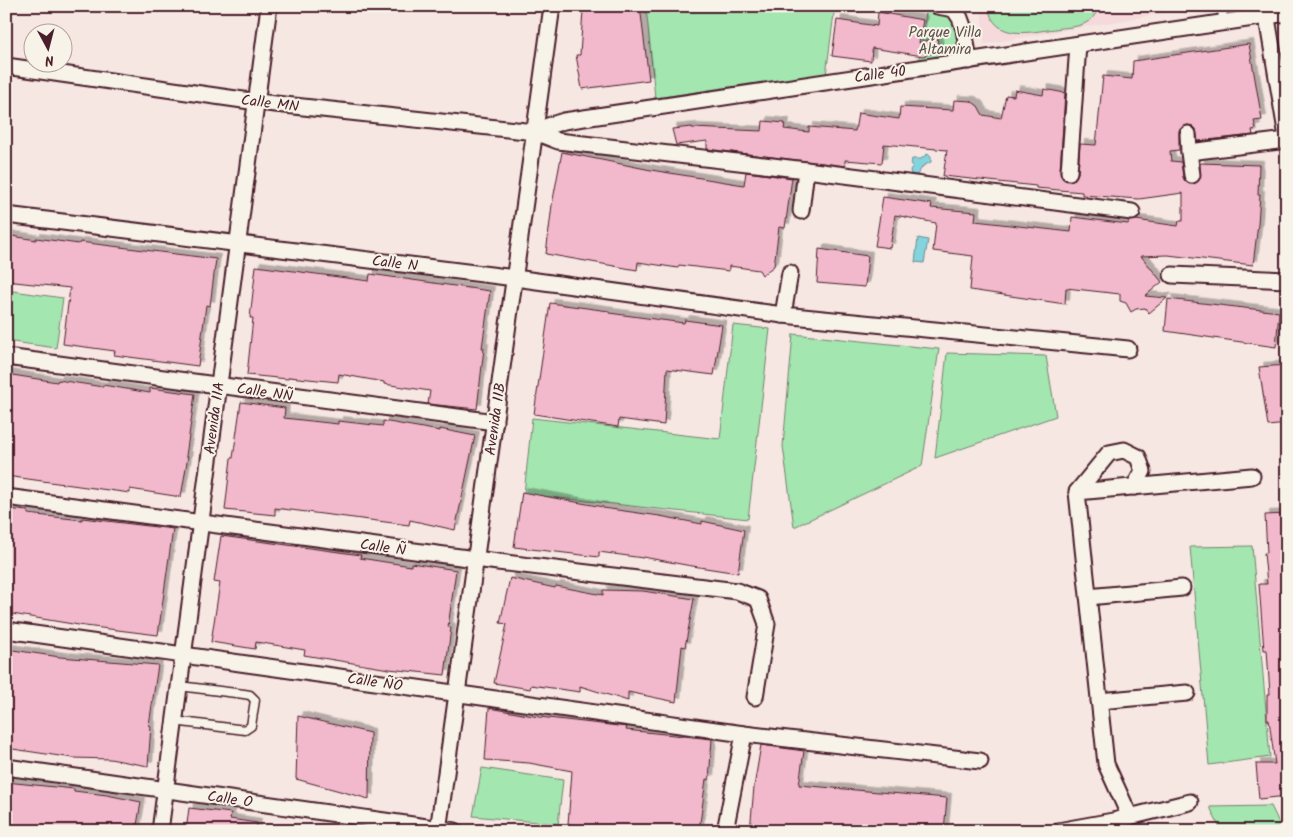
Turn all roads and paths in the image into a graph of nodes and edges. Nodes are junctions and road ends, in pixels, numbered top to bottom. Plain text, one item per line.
1 (268, 6) edge
2 (552, 6) edge
3 (937, 6) edge
4 (1221, 6) edge
5 (1266, 11) edge
6 (1287, 13) edge
7 (1224, 22) junction
8 (1078, 46) junction
9 (969, 61) junction
10 (6, 66) edge
11 (257, 102) junction
12 (535, 132) junction
13 (1188, 134) dead end
14 (1287, 139) edge
15 (1189, 152) junction
16 (806, 170) junction
17 (1069, 172) dead end
18 (1192, 175) dead end
19 (801, 211) dead end
20 (1132, 212) dead end
21 (6, 215) edge
22 (237, 244) junction
23 (790, 273) dead end
24 (1172, 275) dead end
25 (515, 278) junction
26 (1287, 280) edge
27 (783, 315) junction
28 (1128, 349) dead end
29 (6, 357) edge
30 (218, 385) junction
31 (495, 422) junction
32 (1252, 476) dead end
33 (1134, 487) junction
34 (1077, 492) junction
35 (6, 497) edge
36 (200, 523) junction
37 (476, 559) junction
38 (1182, 588) dead end
39 (1088, 596) junction
40 (6, 630) edge
41 (183, 655) junction
42 (179, 686) junction
43 (1187, 693) dead end
44 (457, 694) junction
45 (755, 697) dead end
46 (1100, 701) junction
47 (174, 721) junction
48 (744, 734) junction
49 (980, 761) dead end
50 (6, 767) edge
51 (165, 790) junction
52 (1190, 802) dead end
53 (1130, 817) junction
54 (438, 830) edge
55 (160, 831) edge
56 (455, 831) edge
57 (725, 831) edge
58 (1058, 831) edge

1 - 11 street, Avenida 11A
2 - 12 street, Avenida 11B
3 - 9 street
4 - 7 lane
5 - 6 street, Calle 40
5 - 7 street, Calle 40
5 - 14 street
7 - 8 street, Calle 40
8 - 9 street, Calle 40
8 - 17 street
9 - 12 street, Calle 40
10 - 11 street, Calle MN
11 - 12 street, Calle MN
11 - 22 street, Avenida 11A
12 - 16 street
12 - 25 street, Avenida 11B
13 - 15 street
14 - 15 street
15 - 18 street
16 - 19 street
16 - 20 street
21 - 22 street, Calle N
22 - 25 street, Calle N
22 - 30 street, Avenida 11A
23 - 27 street
24 - 26 street
25 - 27 street, Calle N
25 - 31 street, Avenida 11B
27 - 28 street, Calle N
29 - 30 street, Calle NÑ
30 - 31 street, Calle NÑ
30 - 36 street, Avenida 11A
31 - 37 street, Avenida 11B
32 - 33 street
33 - 34 street
33 - 34 street
34 - 39 street
35 - 36 street, Calle Ñ
36 - 37 street, Calle Ñ
36 - 41 street, Avenida 11A
37 - 44 street, Avenida 11B
37 - 45 street, Calle Ñ
38 - 39 street
39 - 46 street
40 - 41 street, Calle ÑO
41 - 42 street, Avenida 11A
41 - 44 street, Calle ÑO
42 - 47 street, Avenida 11A
42 - 47 lane
43 - 46 street
44 - 48 street, Calle ÑO
44 - 54 street, Avenida 11B
46 - 53 street
47 - 51 street, Avenida 11A
48 - 49 street, Calle ÑO
48 - 57 street
50 - 51 street, Calle O
51 - 54 street, Calle O
51 - 55 street, Avenida 11A
52 - 53 street
53 - 58 street
54 - 56 street, Calle O

